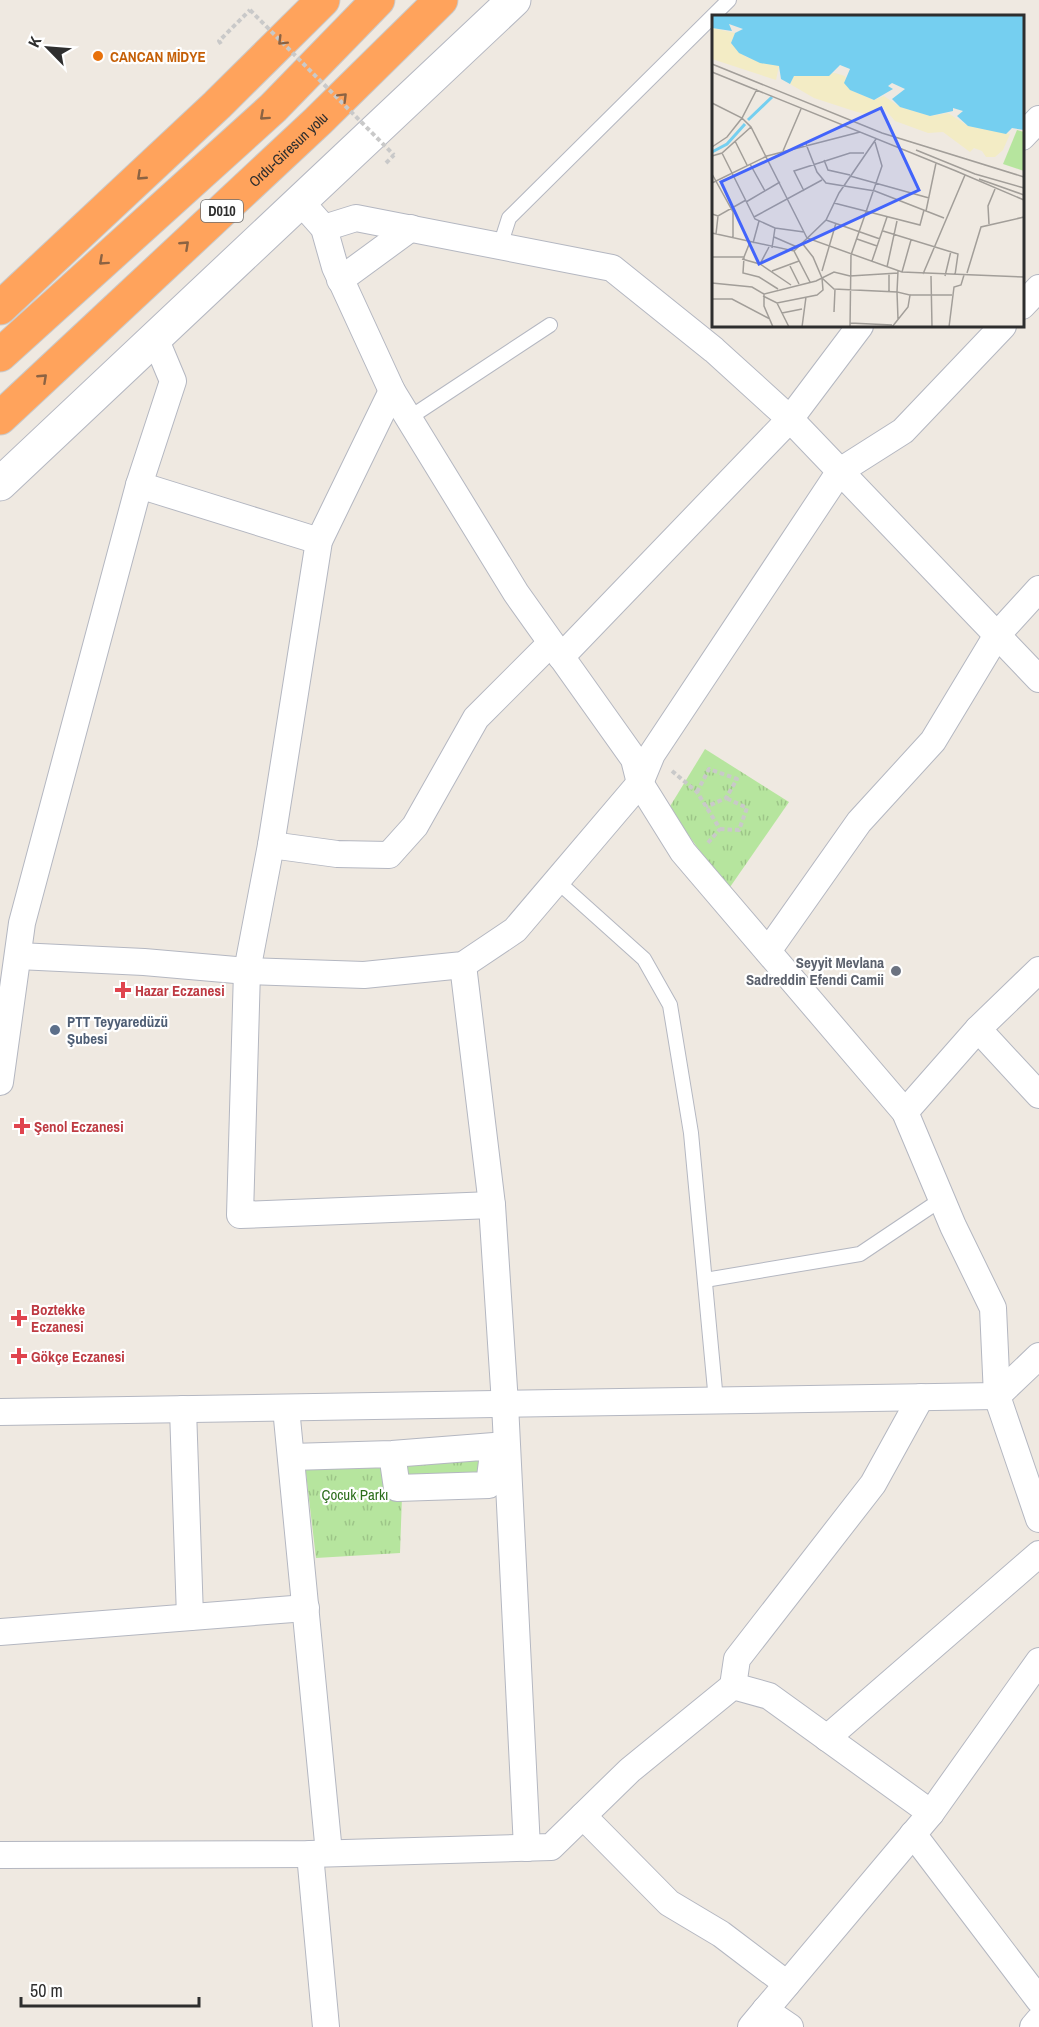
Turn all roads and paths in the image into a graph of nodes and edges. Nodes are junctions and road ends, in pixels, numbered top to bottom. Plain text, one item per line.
1 (323, 0) edge
2 (378, 0) edge
3 (441, 0) edge
4 (513, 0) edge
5 (729, 0) edge
6 (714, 15) edge
7 (712, 17) edge
8 (221, 44) dead end
9 (1039, 119) edge
10 (1024, 136) edge
11 (394, 156) dead end
12 (300, 201) junction
13 (324, 228) junction
14 (411, 228) junction
15 (500, 246) junction
16 (340, 280) junction
17 (1039, 288) edge
18 (1024, 305) edge
19 (0, 308) edge
20 (550, 325) dead end
21 (859, 327) edge
22 (1002, 327) edge
23 (155, 338) junction
24 (0, 355) edge
25 (392, 391) junction
26 (0, 418) edge
27 (409, 418) junction
28 (790, 419) junction
29 (840, 471) junction
30 (0, 484) edge
31 (139, 485) junction
32 (319, 541) junction
33 (1039, 589) edge
34 (997, 635) junction
35 (556, 650) junction
36 (1039, 679) edge
37 (652, 754) junction
38 (640, 783) junction
39 (697, 792) junction
40 (726, 798) junction
41 (706, 807) junction
42 (720, 829) junction
43 (271, 846) junction
44 (693, 862) junction
45 (557, 881) junction
46 (768, 951) junction
47 (18, 956) junction
48 (463, 965) junction
49 (1039, 970) edge
50 (247, 971) junction
51 (978, 1029) junction
52 (0, 1082) edge
53 (1039, 1095) edge
54 (905, 1112) junction
55 (942, 1199) junction
56 (492, 1205) junction
57 (705, 1280) junction
58 (1039, 1356) edge
59 (997, 1396) junction
60 (921, 1397) junction
61 (716, 1401) junction
62 (505, 1404) junction
63 (286, 1408) junction
64 (183, 1409) junction
65 (0, 1412) edge
66 (392, 1454) dead end
67 (291, 1457) junction
68 (1032, 1475) edge
69 (1039, 1519) edge
70 (1039, 1554) edge
71 (306, 1608) junction
72 (190, 1617) junction
73 (0, 1632) edge
74 (1039, 1661) edge
75 (733, 1686) junction
76 (828, 1738) junction
77 (931, 1813) junction
78 (583, 1816) junction
79 (913, 1834) junction
80 (526, 1848) junction
81 (320, 1854) junction
82 (0, 1855) edge
83 (787, 1984) junction
84 (1039, 2000) edge
85 (758, 2018) edge
86 (1039, 2020) edge
87 (326, 2027) edge
88 (789, 2027) edge
89 (1033, 2027) edge

1 -> 19 highway
2 -> 24 highway, D010
26 -> 3 highway, Ordu-Giresun yolu / D010
4 - 12 street
5 - 6 lane
7 - 15 lane
8 - 11 path, bridge
9 - 10 street
12 - 13 street
12 - 23 street
13 - 14 street
13 - 16 street
14 - 15 street
14 - 16 street
15 - 28 street
16 - 25 street
17 - 18 street
20 - 27 lane
21 - 28 street
22 - 29 street
23 - 30 street
23 - 31 street
25 - 27 street
25 - 32 street
27 - 35 street
28 - 29 street
28 - 35 street
29 - 34 street
29 - 37 street
31 - 32 street
31 - 47 street
32 - 43 street
33 - 34 street
34 - 36 street
34 - 46 street
35 - 38 street
35 - 43 street
37 - 38 street
37 - 39 path
38 - 44 street
38 - 45 street
39 - 40 path
39 - 41 path
40 - 41 path
40 - 42 path
41 - 42 path
42 - 44 path
43 - 50 street
44 - 46 street
45 - 48 street
45 - 57 lane
46 - 54 street
47 - 50 street
47 - 52 street
48 - 50 street
48 - 56 street
49 - 51 street
50 - 56 street
51 - 53 street
51 - 54 street
54 - 55 street
55 - 57 lane
55 - 59 street
56 - 62 street
57 - 61 lane
58 - 59 street
59 - 60 street
59 - 68 street
60 - 61 street
60 - 75 street
61 - 62 street
62 - 63 street
62 - 80 street
63 - 64 street
63 - 67 street
64 - 65 street
64 - 72 street
66 - 67 street
67 - 71 street
68 - 69 street
70 - 76 street
71 - 72 street
71 - 81 street
72 - 73 street
74 - 77 street
75 - 76 street
75 - 78 street
76 - 77 street
77 - 79 street
78 - 80 street
78 - 83 street
79 - 83 street
79 - 84 street
80 - 81 street
81 - 82 street
81 - 87 street
83 - 85 street
85 - 88 street
86 - 89 street

